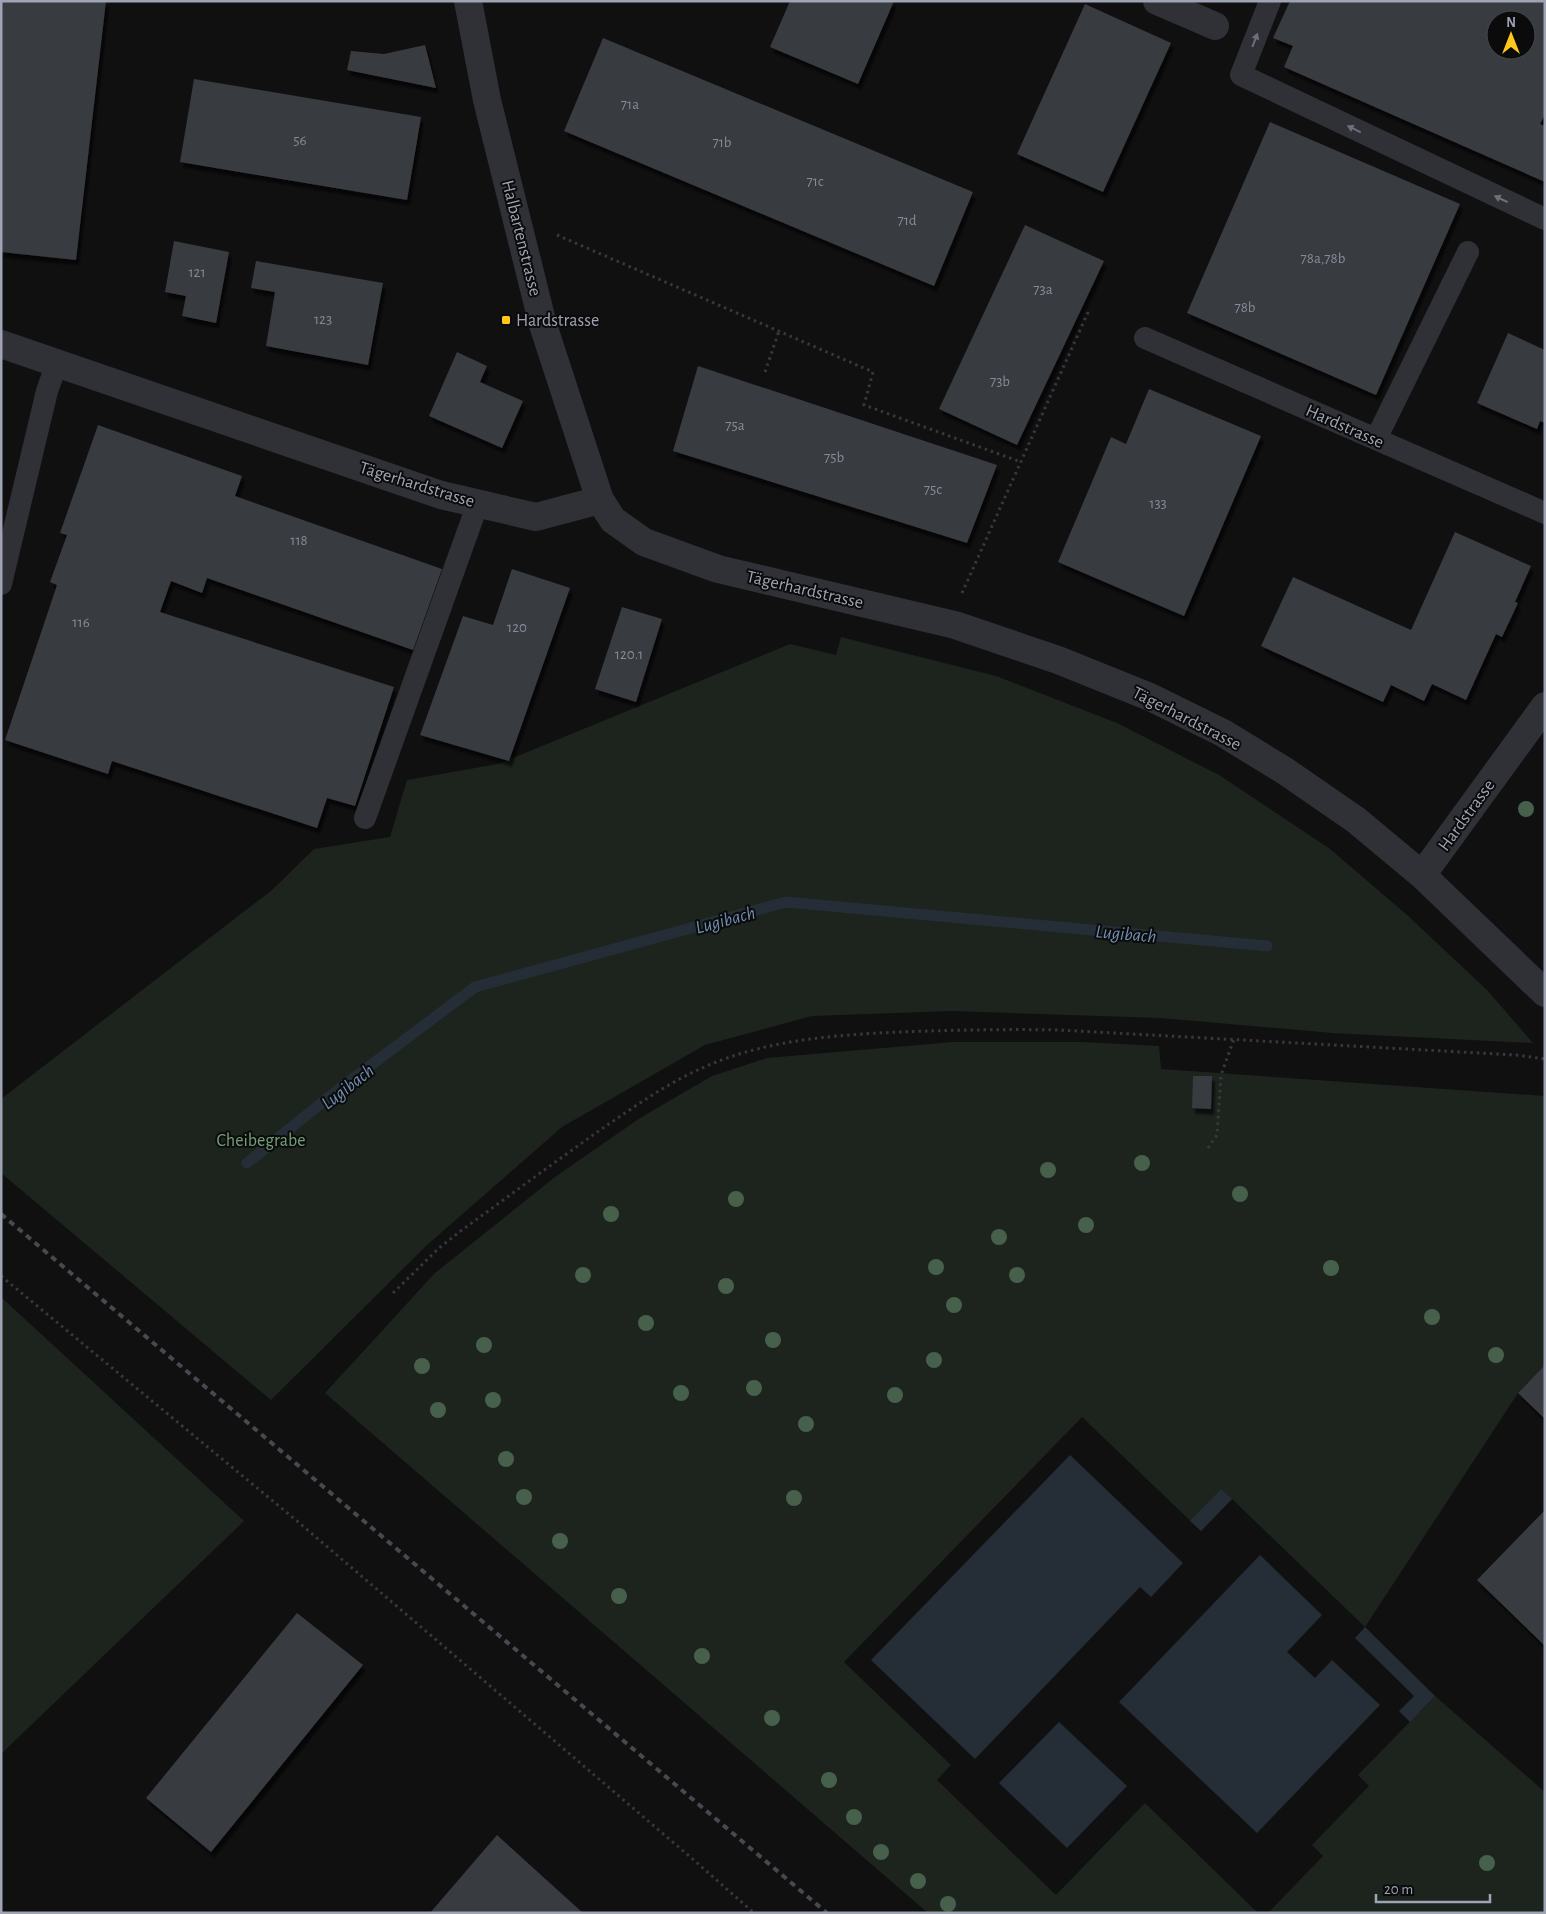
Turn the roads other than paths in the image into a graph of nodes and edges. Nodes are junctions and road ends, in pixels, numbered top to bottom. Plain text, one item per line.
1 (468, 1) edge
2 (1157, 1) edge
3 (1270, 1) edge
4 (1215, 26) dead end
5 (1545, 220) edge
6 (1468, 252) dead end
7 (1145, 338) dead end
8 (1, 344) edge
9 (57, 363) junction
10 (1376, 439) junction
11 (600, 500) junction
12 (478, 503) junction
13 (1545, 514) edge
14 (1, 584) edge
15 (1545, 706) edge
16 (365, 818) dead end
17 (1422, 875) junction
18 (1545, 993) edge

1 - 11 street, Halbartenstrasse
2 - 4 street
5 -> 3 lane
6 - 10 lane
7 - 10 lane, Hardstrasse
8 - 9 street, Tägerhardstrasse
9 - 12 street, Tägerhardstrasse
9 - 14 lane
10 - 13 lane, Hardstrasse
11 - 12 street, Tägerhardstrasse
11 - 17 street, Tägerhardstrasse
12 - 16 lane
15 - 17 street, Hardstrasse
17 - 18 street, Tägerhardstrasse

